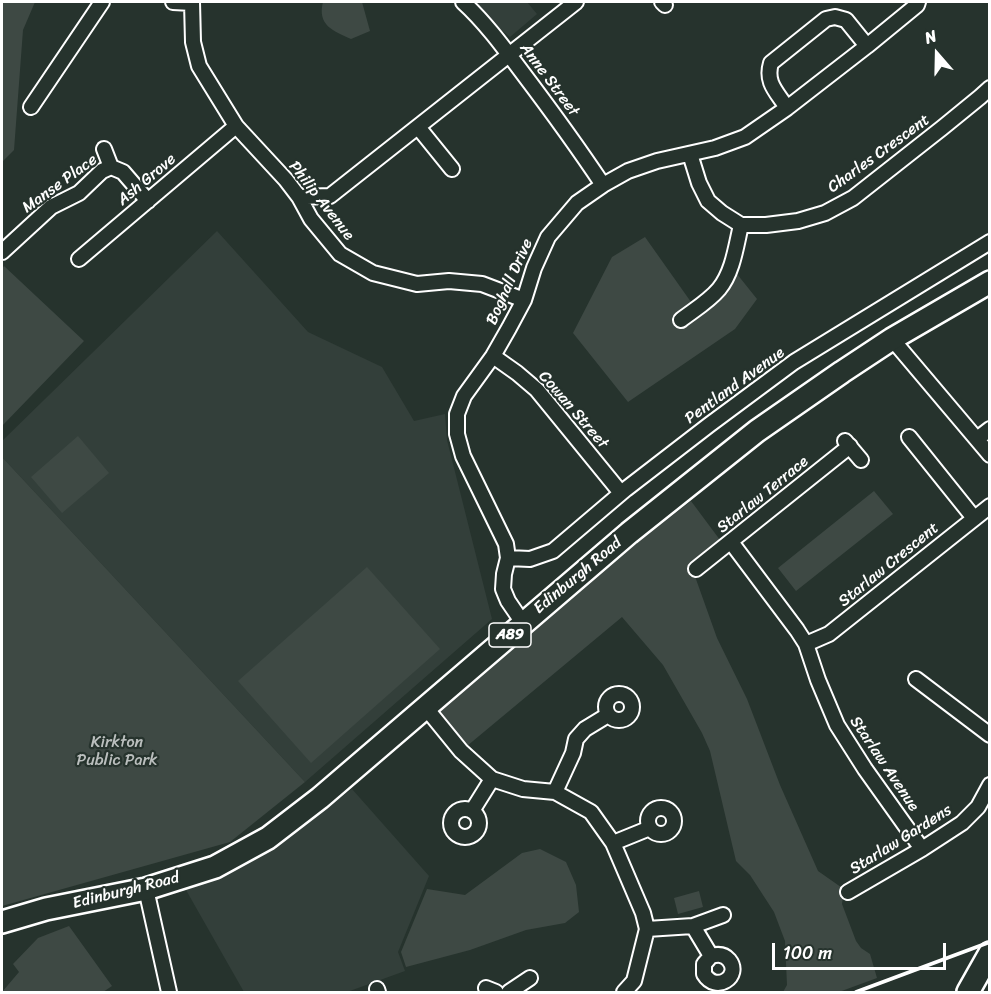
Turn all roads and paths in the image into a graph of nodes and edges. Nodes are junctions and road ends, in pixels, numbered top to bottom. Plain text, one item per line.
1 (102, 2) edge
2 (173, 2) edge
3 (192, 2) edge
4 (463, 2) edge
5 (576, 2) edge
6 (918, 2) edge
7 (867, 46) junction
8 (510, 55) junction
9 (990, 88) edge
10 (31, 107) dead end
11 (787, 108) junction
12 (236, 126) junction
13 (418, 127) junction
14 (105, 149) dead end
15 (690, 154) junction
16 (111, 167) junction
17 (452, 169) dead end
18 (603, 184) junction
19 (299, 197) junction
20 (148, 201) junction
21 (741, 225) junction
22 (990, 242) edge
23 (2, 252) edge
24 (80, 260) dead end
25 (990, 282) edge
26 (524, 300) junction
27 (681, 320) dead end
28 (892, 339) junction
29 (493, 356) junction
30 (990, 429) edge
31 (909, 436) dead end
32 (977, 439) junction
33 (990, 455) edge
34 (861, 460) dead end
35 (621, 493) junction
36 (990, 506) edge
37 (974, 518) junction
38 (731, 542) junction
39 (508, 558) junction
40 (696, 569) dead end
41 (523, 623) junction
42 (806, 644) junction
43 (916, 679) dead end
44 (426, 708) junction
45 (608, 715) dead end
46 (990, 735) edge
47 (492, 779) junction
48 (990, 785) edge
49 (555, 792) junction
50 (472, 812) dead end
51 (650, 828) dead end
52 (613, 843) junction
53 (922, 849) junction
54 (146, 889) junction
55 (848, 892) dead end
56 (723, 915) dead end
57 (2, 922) edge
58 (693, 926) junction
59 (647, 929) junction
60 (990, 953) edge
61 (711, 956) dead end
62 (530, 978) dead end
63 (972, 985) edge
64 (169, 993) edge
65 (509, 993) edge
66 (624, 993) edge

1 - 10 street
2 - 3 street
3 - 12 street, Philip Avenue
4 - 8 street, Anne Street
5 - 8 street
6 - 7 street, Boghall Drive
7 - 11 street, Boghall Drive
7 - 11 street
8 - 13 street
8 - 18 street, Anne Street
9 - 21 street, Charles Crescent
11 - 15 street, Boghall Drive
12 - 19 street, Philip Avenue
12 - 20 street, Ash Grove
13 - 17 street
13 - 19 street
14 - 16 street, Manse Place
15 - 18 street, Boghall Drive
15 - 21 street
16 - 20 street, Manse Place
16 - 23 street, Manse Place
18 - 26 street, Boghall Drive
19 - 26 street, Philip Avenue
20 - 24 street, Ash Grove
21 - 27 street
22 - 35 street, Pentland Avenue
25 - 28 main road, Edinburgh Road / A89
26 - 29 street, Boghall Drive
28 - 32 street
28 - 41 main road, Edinburgh Road / A89
29 - 35 street, Cowan Street
29 - 39 street, Boghall Drive
30 - 32 street
31 - 37 street
32 - 33 street
34 - 38 street, Starlaw Terrace
35 - 39 street, Pentland Avenue
36 - 37 street, Starlaw Crescent
37 - 42 street, Starlaw Crescent
38 - 40 street, Starlaw Terrace
38 - 42 street, Starlaw Avenue
39 - 41 street, Boghall Drive
41 - 44 main road, Edinburgh Road / A89
42 - 53 street, Starlaw Avenue
43 - 46 street
44 - 47 street
44 - 54 main road, Edinburgh Road / A89
45 - 49 street
47 - 49 street
47 - 50 street
48 - 53 street, Starlaw Gardens
49 - 52 street
51 - 52 street
52 - 59 street
53 - 55 street, Starlaw Gardens
54 - 57 main road, Edinburgh Road / A89
54 - 64 street
56 - 58 street
58 - 59 street
58 - 61 street
59 - 66 street
60 - 63 main road
62 - 65 street

